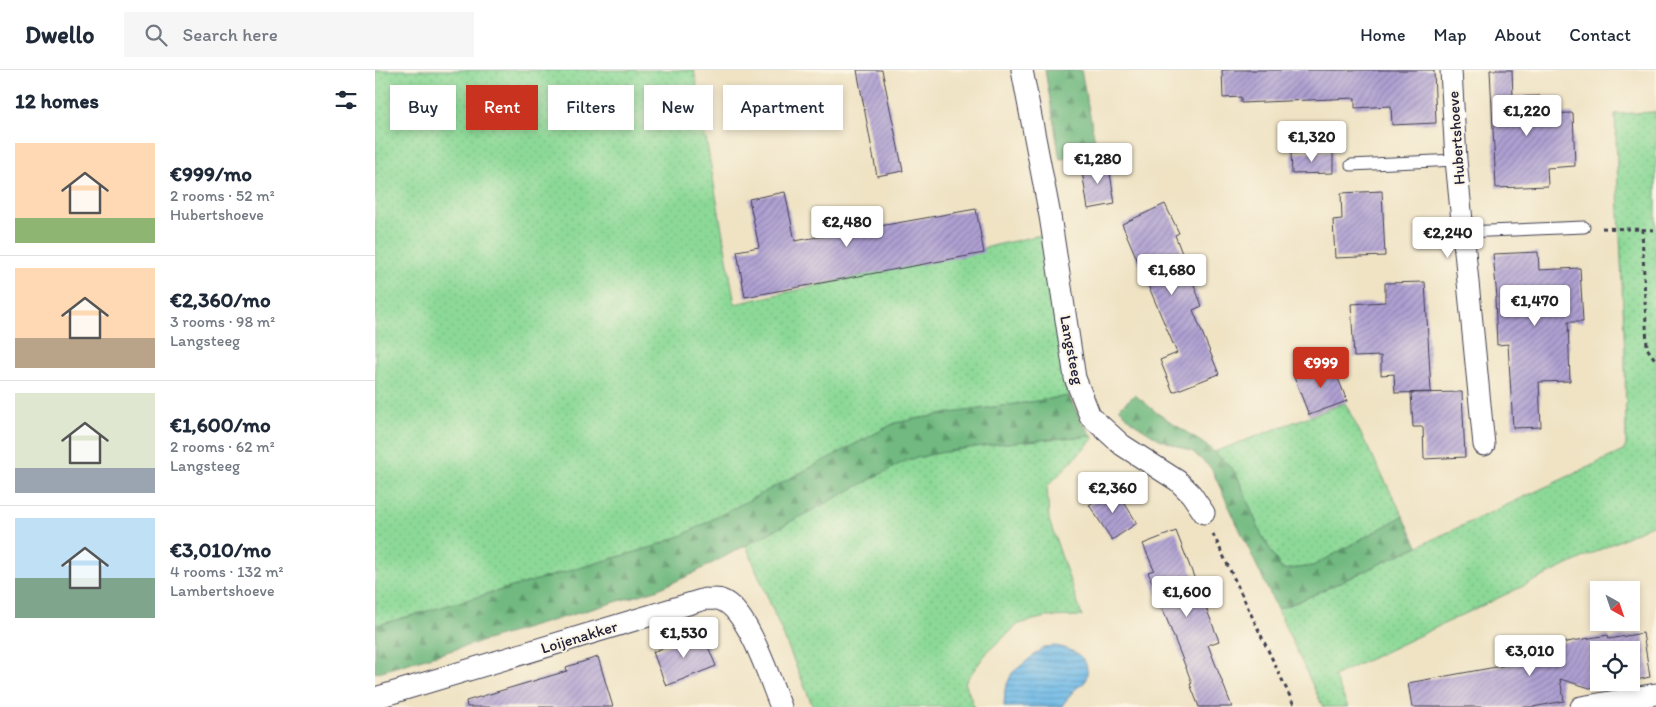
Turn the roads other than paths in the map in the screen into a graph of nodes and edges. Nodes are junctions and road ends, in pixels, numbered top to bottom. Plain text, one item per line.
1 (1022, 70) edge
2 (1451, 70) edge
3 (1456, 160) junction
4 (1351, 165) dead end
5 (1584, 227) road end
6 (1464, 232) junction
7 (1484, 445) dead end
8 (1203, 513) road end
9 (1656, 694) edge
10 (375, 698) edge
11 (1591, 706) edge
12 (781, 707) edge

1 - 8 street, Langsteeg
2 - 3 street, Hubertshoeve
3 - 4 lane
3 - 6 street, Hubertshoeve
5 - 6 lane
6 - 7 street, Hubertshoeve
9 - 11 street
10 - 12 street, Loijenakker

